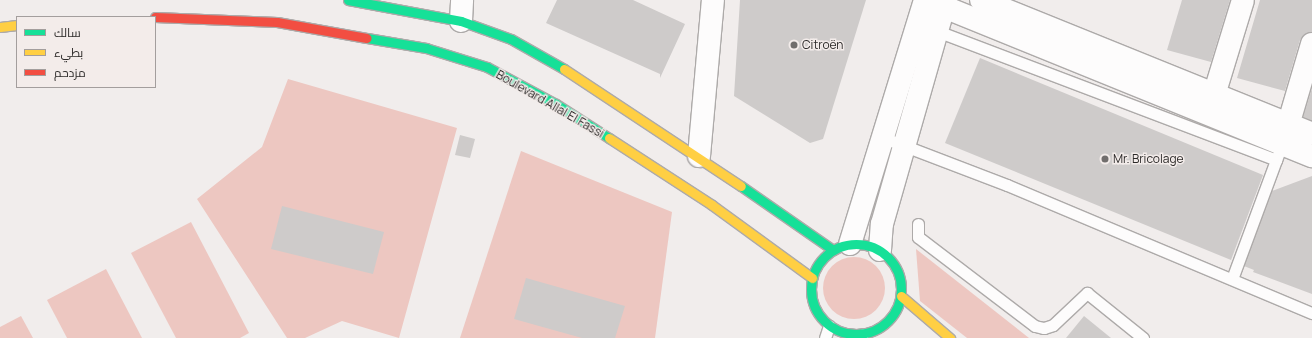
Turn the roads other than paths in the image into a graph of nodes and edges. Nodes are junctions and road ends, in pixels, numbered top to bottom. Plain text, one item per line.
1 (348, 0) edge
2 (462, 0) edge
3 (713, 0) edge
4 (981, 0) edge
5 (1243, 0) edge
6 (935, 2) edge
7 (156, 17) edge
8 (461, 21) junction
9 (16, 25) edge
10 (0, 27) edge
11 (937, 31) junction
12 (1312, 44) edge
13 (1214, 95) junction
14 (1312, 134) edge
15 (894, 140) junction
16 (1282, 143) junction
17 (699, 156) junction
18 (1312, 156) edge
19 (918, 224) dead end
20 (841, 247) junction
21 (880, 250) junction
22 (812, 278) junction
23 (1232, 279) junction
24 (901, 296) junction
25 (1312, 313) edge
26 (829, 326) junction
27 (862, 336) edge
28 (826, 338) edge
29 (950, 338) edge
30 (1143, 338) edge

1 - 8 main road
2 - 8 street
3 - 17 street
4 - 13 street
5 - 13 street
6 - 11 street
6 - 15 street
6 - 16 street
7 - 22 main road, Boulevard Allal El Fassi
8 - 17 main road
9 - 10 main road
11 - 15 street
11 - 16 lane
12 - 16 street
13 - 16 street
14 - 16 street
15 - 20 street
15 - 21 street
15 - 23 lane
16 - 18 street
16 - 23 lane
17 - 20 main road
19 - 30 lane
20 - 21 main road
20 - 22 main road
21 - 24 main road
22 - 26 main road
23 - 25 lane
24 - 27 main road
24 - 29 main road
26 - 27 main road
26 - 28 lane

